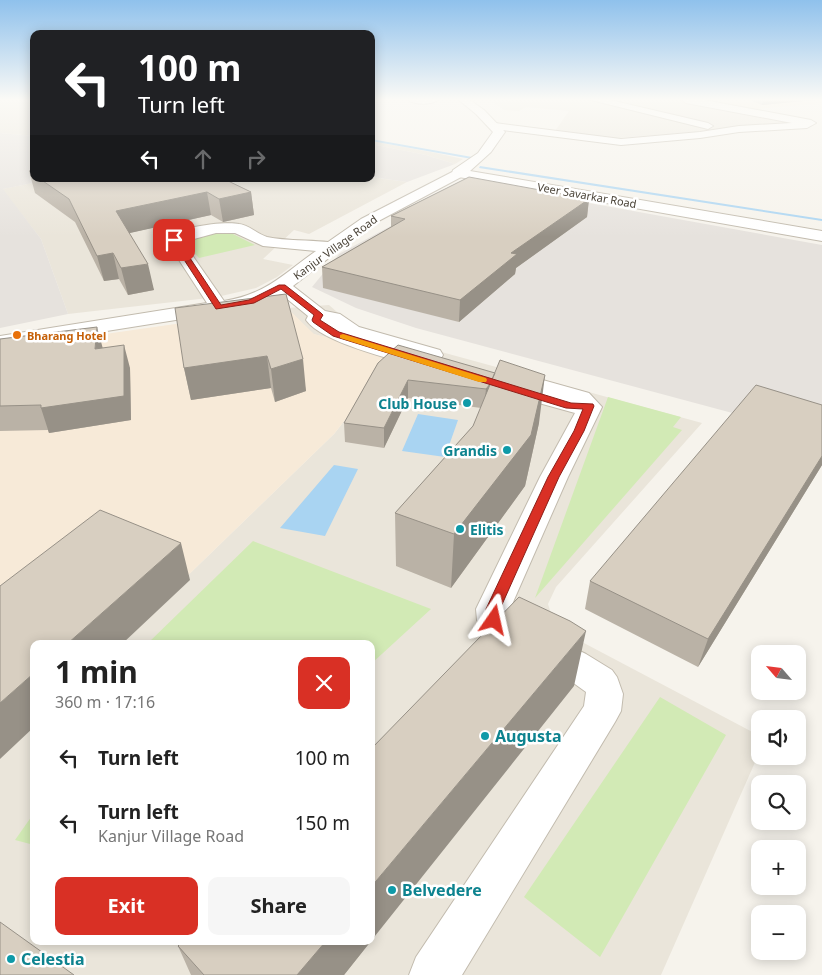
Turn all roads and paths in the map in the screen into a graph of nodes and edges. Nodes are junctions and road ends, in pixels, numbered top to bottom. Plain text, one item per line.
1 (491, 146) edge
2 (462, 174) junction
3 (822, 236) edge
4 (332, 247) junction
5 (282, 286) junction
6 (219, 308) junction
7 (0, 342) edge
8 (447, 364) edge
9 (486, 376) edge
10 (508, 404) edge
11 (584, 419) junction
12 (434, 975) edge

1 - 2 street
2 - 3 street, Veer Savarkar Road
2 - 4 street, Kanjur Village Road
4 - 5 street, Kanjur Village Road
4 - 6 street
5 - 6 street, Kanjur Village Road
5 - 8 street
6 - 7 street, Kanjur Village Road
9 - 11 street
10 - 11 street
11 - 12 street

